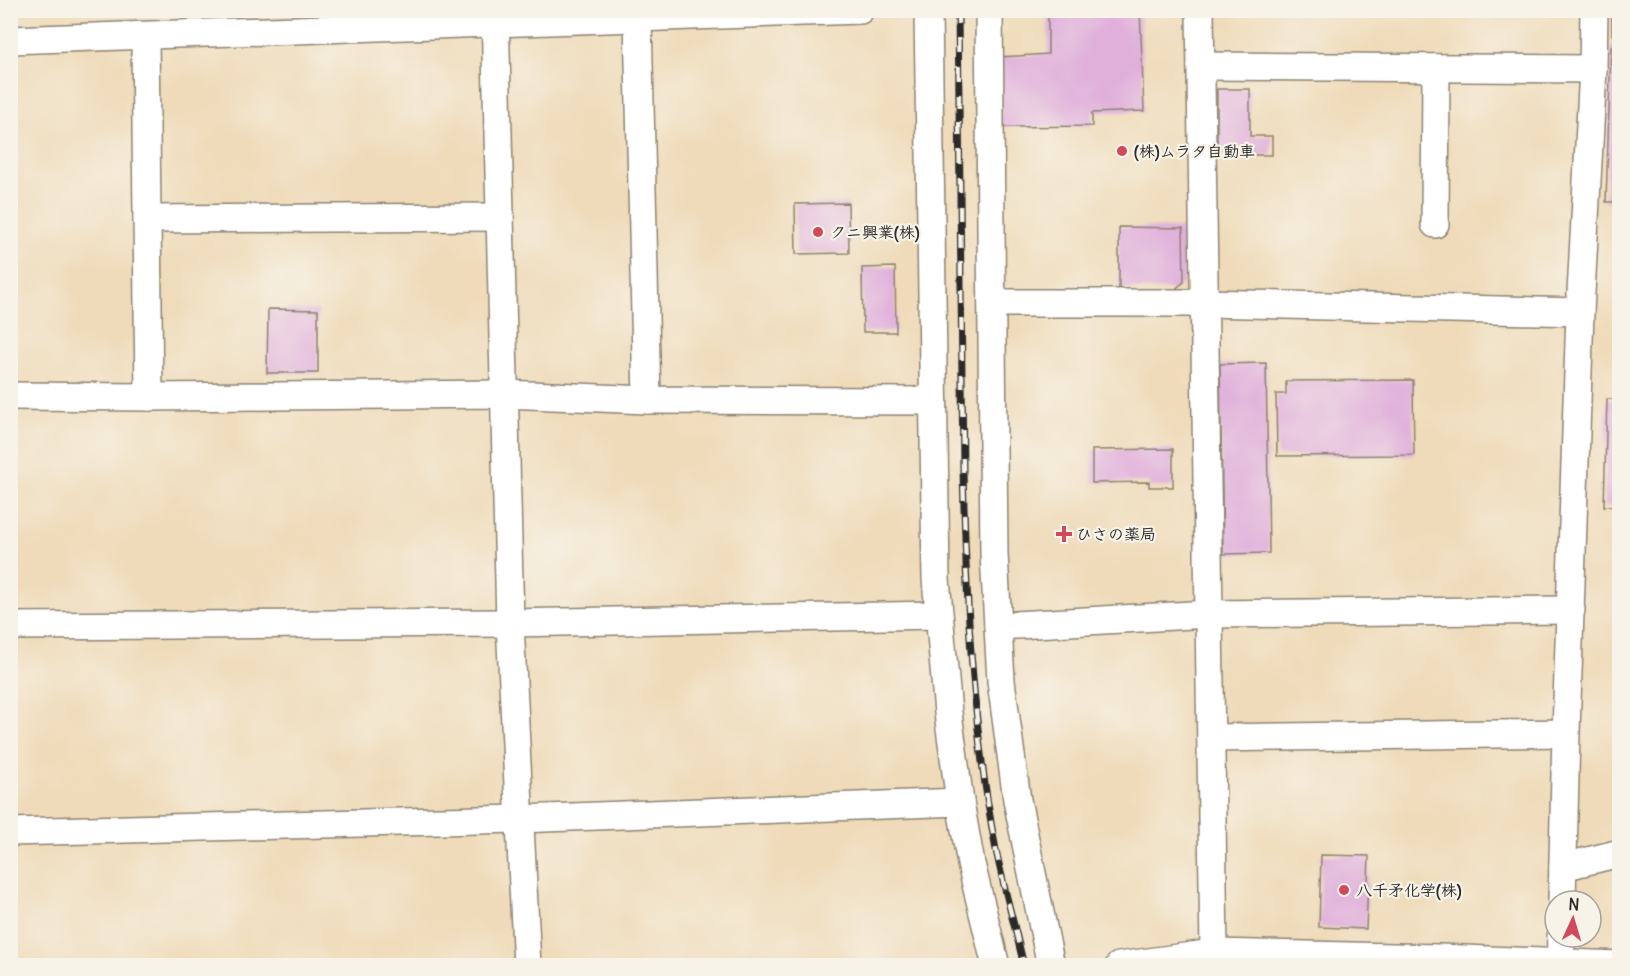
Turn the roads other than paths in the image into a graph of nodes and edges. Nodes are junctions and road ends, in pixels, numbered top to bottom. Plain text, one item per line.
1 (860, 10) edge
2 (928, 10) edge
3 (990, 10) edge
4 (1200, 10) edge
5 (1594, 10) edge
6 (495, 16) edge
7 (638, 19) junction
8 (312, 20) edge
9 (145, 36) junction
10 (10, 40) edge
11 (1201, 66) junction
12 (1436, 68) junction
13 (1593, 69) junction
14 (500, 217) junction
15 (147, 219) junction
16 (1435, 224) dead end
17 (992, 303) junction
18 (1204, 303) junction
19 (1580, 312) junction
20 (505, 394) junction
21 (10, 396) edge
22 (149, 397) junction
23 (647, 400) junction
24 (933, 401) junction
25 (1571, 610) junction
26 (1209, 614) junction
27 (938, 615) junction
28 (510, 623) junction
29 (10, 626) edge
30 (998, 626) junction
31 (1566, 733) junction
32 (1210, 738) junction
33 (960, 802) junction
34 (520, 819) junction
35 (10, 832) edge
36 (1620, 853) edge
37 (1563, 867) junction
38 (1562, 889) edge
39 (1561, 950) edge
40 (1214, 953) junction
41 (1299, 960) edge
42 (1439, 962) edge
43 (1620, 965) edge
44 (526, 966) edge
45 (996, 966) edge
46 (1051, 966) edge
47 (1119, 966) edge

1 - 7 street
2 - 24 street
3 - 17 street
4 - 11 street
5 - 13 street
6 - 7 street
6 - 8 street
6 - 14 street
7 - 23 street
8 - 9 street
9 - 10 street
9 - 15 street
11 - 12 street
11 - 18 street
12 - 13 street
12 - 16 street
13 - 19 street
14 - 15 street
14 - 20 street
15 - 22 street
17 - 18 street
17 - 30 street
18 - 19 street
18 - 26 street
19 - 25 street
20 - 22 street
20 - 23 street
20 - 28 street
21 - 22 street
23 - 24 street
24 - 27 street
25 - 26 street
25 - 31 street
26 - 30 street
26 - 32 street
27 - 28 street
27 - 33 street
28 - 29 street
28 - 34 street
30 - 46 street
31 - 32 street
31 - 37 street
32 - 40 street
33 - 34 street
33 - 45 street
34 - 35 street
34 - 44 street
36 - 37 street
37 - 38 street
39 - 42 street
39 - 43 street
40 - 41 street
40 - 47 street
41 - 42 street

